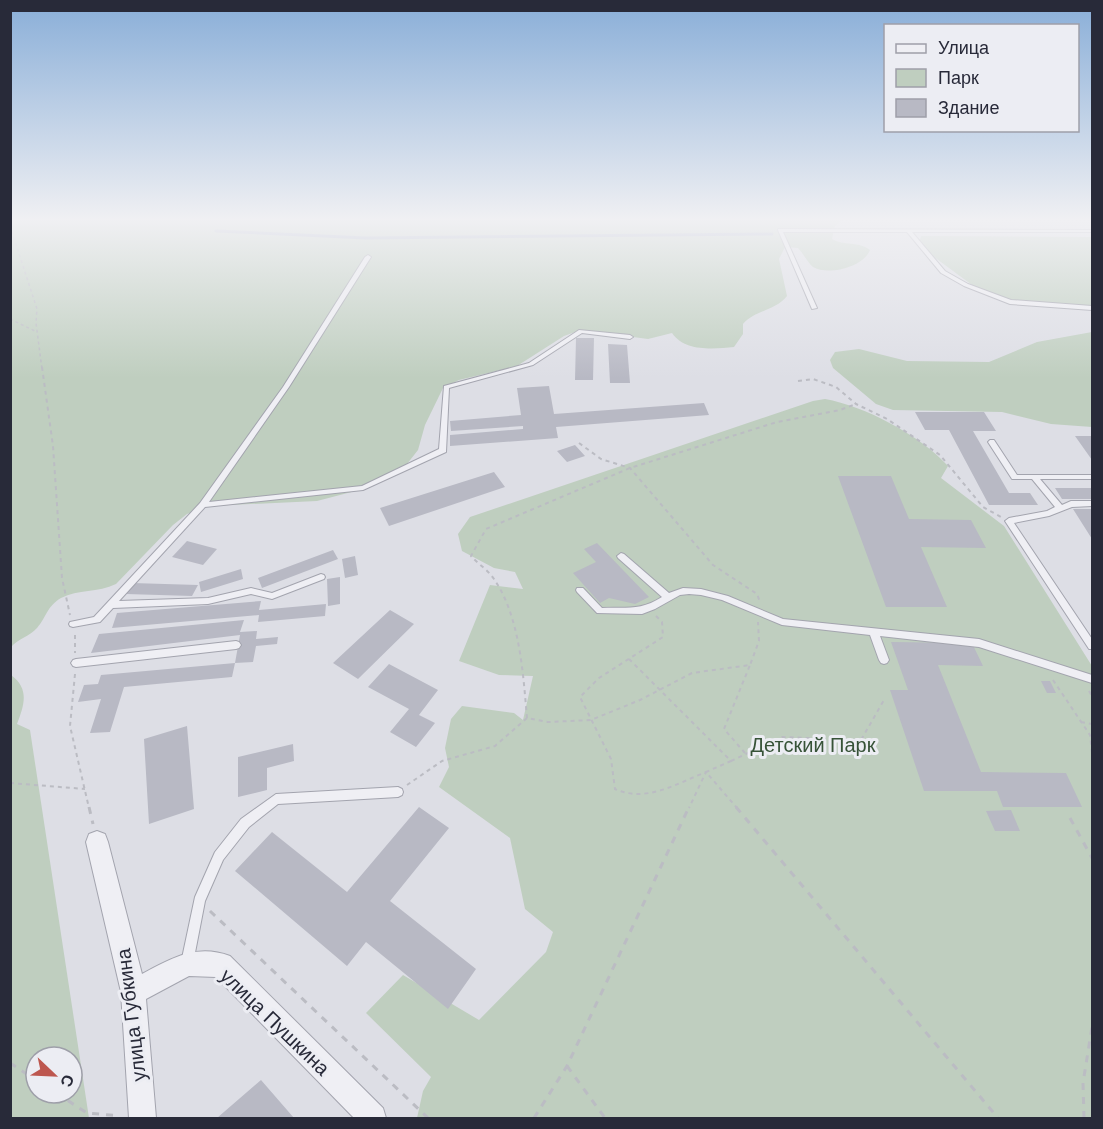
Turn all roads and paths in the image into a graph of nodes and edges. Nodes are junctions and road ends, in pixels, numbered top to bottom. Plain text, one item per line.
1 (25, 273) edge
2 (358, 273) edge
3 (799, 273) edge
4 (944, 273) edge
5 (814, 308) dead end
6 (1092, 308) edge
7 (10, 319) edge
8 (37, 333) junction
9 (630, 337) dead end
10 (798, 381) dead end
11 (856, 404) junction
12 (992, 442) dead end
13 (579, 443) dead end
14 (630, 468) junction
15 (1034, 477) junction
16 (1092, 477) edge
17 (1092, 504) edge
18 (203, 505) junction
19 (1060, 508) junction
20 (1009, 521) junction
21 (621, 556) dead end
22 (321, 577) dead end
23 (580, 590) dead end
24 (668, 597) junction
25 (111, 605) junction
26 (647, 609) junction
27 (758, 614) junction
28 (73, 624) junction
29 (874, 633) junction
30 (236, 645) dead end
31 (1092, 646) edge
32 (629, 659) junction
33 (884, 660) dead end
34 (76, 663) junction
35 (750, 665) junction
36 (1092, 678) edge
37 (1053, 680) dead end
38 (659, 690) junction
39 (884, 700) dead end
40 (527, 717) junction
41 (591, 720) junction
42 (1081, 722) junction
43 (1092, 724) edge
44 (1092, 753) edge
45 (746, 754) junction
46 (731, 761) junction
47 (706, 772) junction
48 (10, 783) edge
49 (85, 789) junction
50 (398, 792) joint
51 (1070, 818) dead end
52 (97, 842) joint
53 (1092, 858) edge
54 (200, 901) junction
55 (187, 964) junction
56 (133, 992) junction
57 (1092, 1027) edge
58 (10, 1063) edge
59 (567, 1066) junction
60 (24, 1072) edge
61 (75, 1105) edge
62 (131, 1117) edge
63 (373, 1119) edge
64 (428, 1119) edge
65 (534, 1119) edge
66 (605, 1119) edge
67 (998, 1119) edge
68 (1084, 1119) edge

1 - 8 path
2 - 18 lane
3 - 5 lane
4 - 6 lane
7 - 8 path
8 - 28 path
9 - 18 lane
10 - 11 path
11 - 14 path
11 - 20 path
12 - 15 lane
13 - 14 path
14 - 27 path
14 - 40 path
15 - 16 lane
15 - 19 lane
17 - 19 lane
18 - 25 lane
19 - 20 lane
20 - 31 lane
21 - 24 lane
22 - 25 lane
23 - 26 lane
24 - 26 lane
24 - 27 lane
25 - 28 lane
26 - 32 path
27 - 29 lane
27 - 35 path
28 - 34 path
29 - 33 lane
29 - 36 lane
30 - 34 lane
32 - 38 path
32 - 41 path
34 - 49 path
35 - 38 path
35 - 45 path
37 - 42 path
38 - 41 path
38 - 46 path
39 - 45 path
40 - 41 path
40 - 50 path
41 - 47 path
42 - 43 path
42 - 44 path
45 - 46 path
46 - 47 path
47 - 59 path
47 - 67 path
48 - 49 path
49 - 52 path
50 - 54 lane
51 - 53 path
52 - 56 street, улица Губкина
54 - 55 lane
54 - 64 path
55 - 56 street
55 - 63 street, улица Пушкина
56 - 62 street, улица Губкина
57 - 68 path
58 - 60 path
59 - 65 path
59 - 66 path
61 - 62 path

